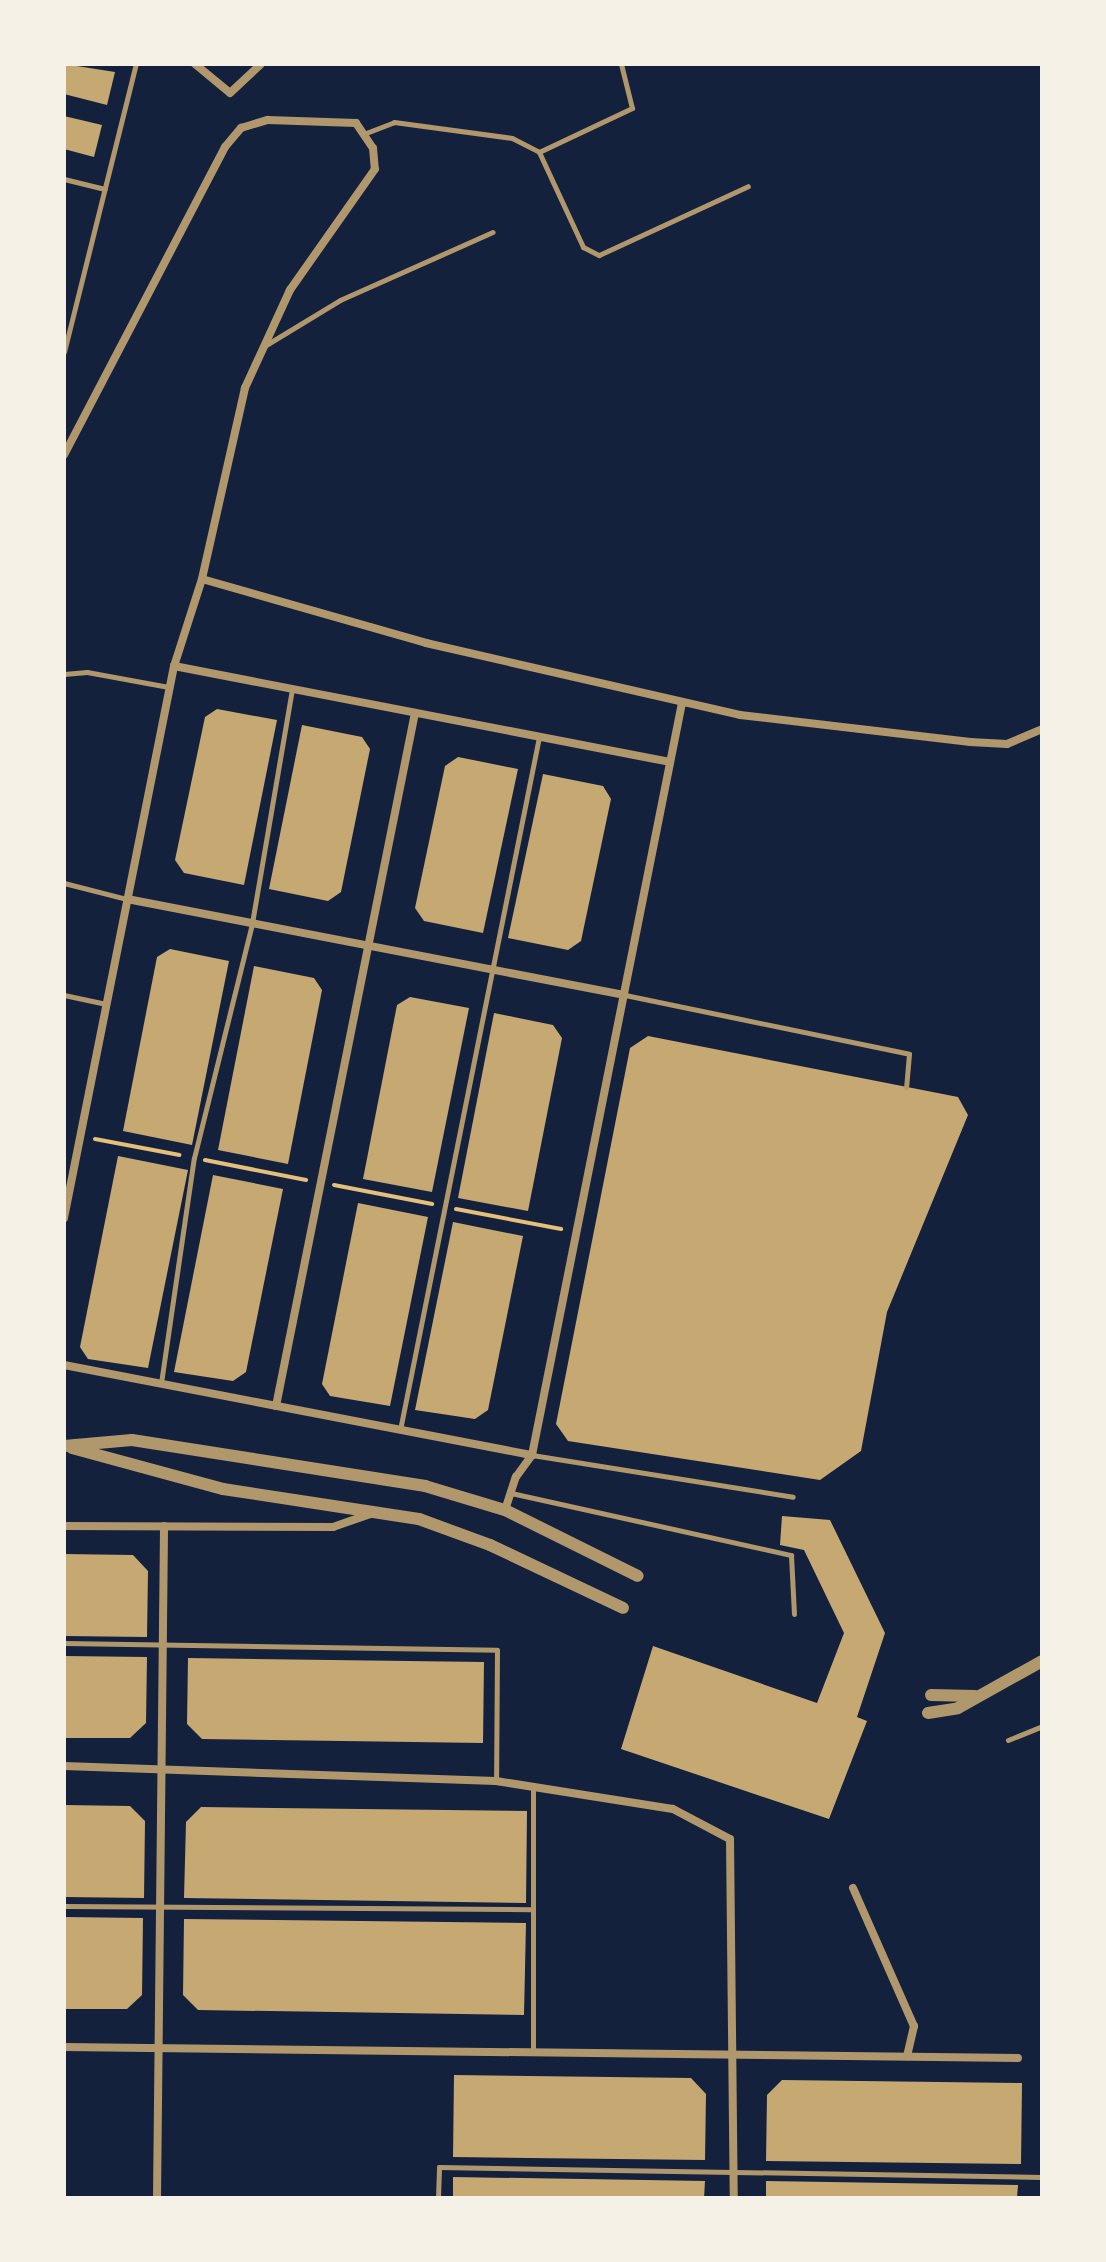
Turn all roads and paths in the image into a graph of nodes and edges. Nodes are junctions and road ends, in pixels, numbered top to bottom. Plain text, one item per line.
1 (136, 64) edge
2 (195, 64) edge
3 (261, 64) edge
4 (621, 64) edge
5 (366, 133) junction
6 (539, 152) junction
7 (64, 179) edge
8 (748, 186) dead end
9 (105, 189) junction
10 (493, 232) dead end
11 (65, 340) edge
12 (259, 350) junction
13 (64, 352) edge
14 (64, 455) edge
15 (202, 579) junction
16 (174, 666) junction
17 (64, 674) edge
18 (170, 687) junction
19 (292, 689) junction
20 (682, 703) junction
21 (415, 713) junction
22 (1042, 729) edge
23 (539, 737) junction
24 (670, 762) junction
25 (64, 883) edge
26 (127, 899) junction
27 (252, 923) junction
28 (368, 946) junction
29 (492, 970) junction
30 (64, 995) edge
31 (624, 995) junction
32 (107, 1005) junction
33 (906, 1087) dead end
34 (64, 1218) edge
35 (64, 1365) edge
36 (161, 1383) junction
37 (276, 1406) junction
38 (400, 1430) junction
39 (532, 1455) junction
40 (511, 1493) junction
41 (793, 1497) dead end
42 (381, 1510) junction
43 (505, 1510) junction
44 (64, 1526) edge
45 (164, 1526) junction
46 (638, 1576) dead end
47 (623, 1608) dead end
48 (794, 1614) dead end
49 (64, 1643) edge
50 (163, 1644) junction
51 (1042, 1661) edge
52 (931, 1695) dead end
53 (978, 1696) junction
54 (928, 1713) dead end
55 (1042, 1726) edge
56 (1008, 1740) dead end
57 (64, 1766) edge
58 (162, 1767) junction
59 (496, 1781) junction
60 (533, 1789) junction
61 (853, 1888) dead end
62 (64, 1906) edge
63 (161, 1907) junction
64 (532, 1909) junction
65 (64, 2047) edge
66 (160, 2048) junction
67 (533, 2052) junction
68 (731, 2055) junction
69 (907, 2056) junction
70 (1018, 2058) dead end
71 (731, 2175) junction
72 (1042, 2177) edge
73 (731, 2195) edge
74 (157, 2198) edge
75 (438, 2198) edge

1 - 9 lane
2 - 3 street
4 - 6 lane
5 - 6 lane
5 - 12 street
5 - 14 street
6 - 8 lane
7 - 9 lane
9 - 11 lane
10 - 12 lane
11 - 13 lane
12 - 15 street
15 - 16 street
15 - 20 street
16 - 18 street
16 - 19 street
17 - 18 lane
18 - 26 street
19 - 21 street
19 - 27 lane
20 - 22 street
20 - 24 street
21 - 23 street
21 - 28 street
23 - 24 street
23 - 29 lane
24 - 31 street
25 - 26 lane
26 - 27 street
26 - 32 street
27 - 28 street
27 - 36 lane
28 - 29 street
28 - 37 street
29 - 31 street
29 - 38 lane
30 - 32 lane
31 - 33 lane
31 - 39 street
32 - 34 street
35 - 36 street
36 - 37 street
37 - 38 street
38 - 39 street
39 - 40 street
39 - 41 lane
40 - 43 street
40 - 48 lane
42 - 43 street
42 - 45 street
42 - 47 street
43 - 46 street
44 - 45 street
45 - 50 street
49 - 50 lane
50 - 58 street
50 - 59 lane
51 - 53 street
52 - 53 street
53 - 54 street
55 - 56 lane
57 - 58 street
58 - 59 street
58 - 63 street
59 - 60 street
60 - 64 lane
60 - 68 street
61 - 69 street
62 - 63 lane
63 - 64 lane
63 - 66 street
64 - 67 lane
65 - 66 street
66 - 67 street
66 - 74 street
67 - 68 street
68 - 69 street
68 - 71 street
69 - 70 street
71 - 72 lane
71 - 73 street
71 - 75 lane

